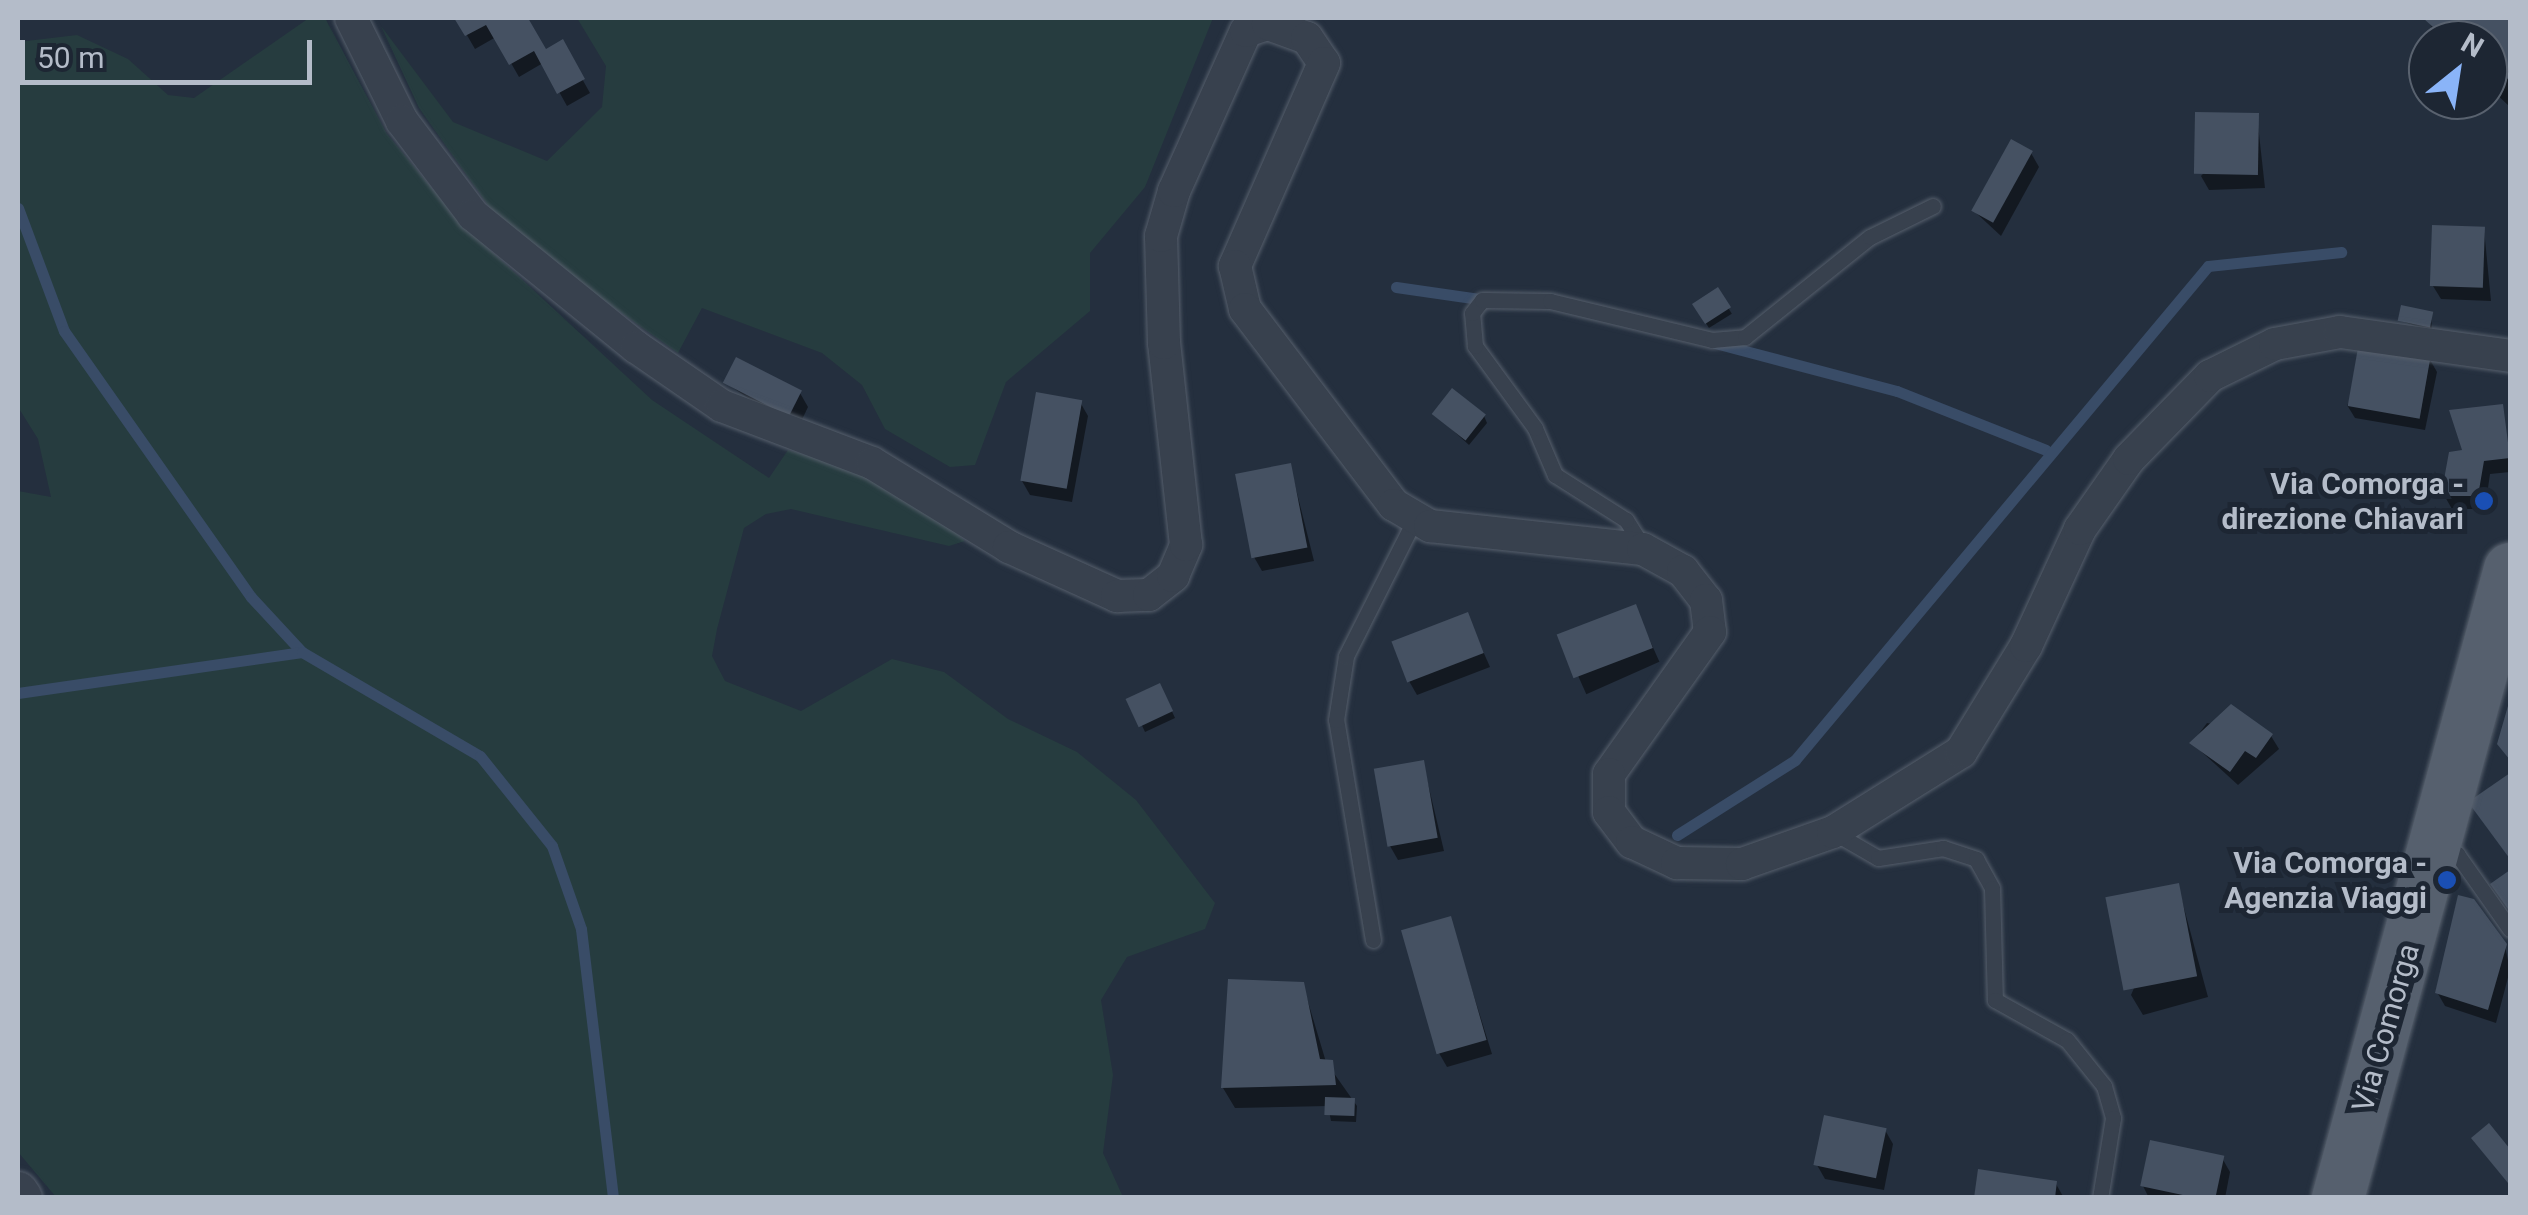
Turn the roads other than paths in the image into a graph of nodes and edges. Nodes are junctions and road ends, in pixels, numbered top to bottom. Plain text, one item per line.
1 (351, 18) edge
2 (1932, 206) dead end
3 (2510, 356) edge
4 (1416, 516) junction
5 (1644, 549) junction
6 (2510, 568) edge
7 (1833, 832) junction
8 (2437, 848) junction
9 (2510, 929) edge
10 (1373, 940) dead end
11 (18, 1192) edge
12 (22, 1198) edge
13 (2100, 1198) edge
14 (2338, 1198) edge

1 - 4 street
2 - 5 lane
3 - 7 street
4 - 5 street
4 - 10 lane
5 - 7 street
6 - 8 main road, Via Comorga
7 - 13 lane
8 - 9 lane
8 - 14 main road, Via Comorga
11 - 12 street

